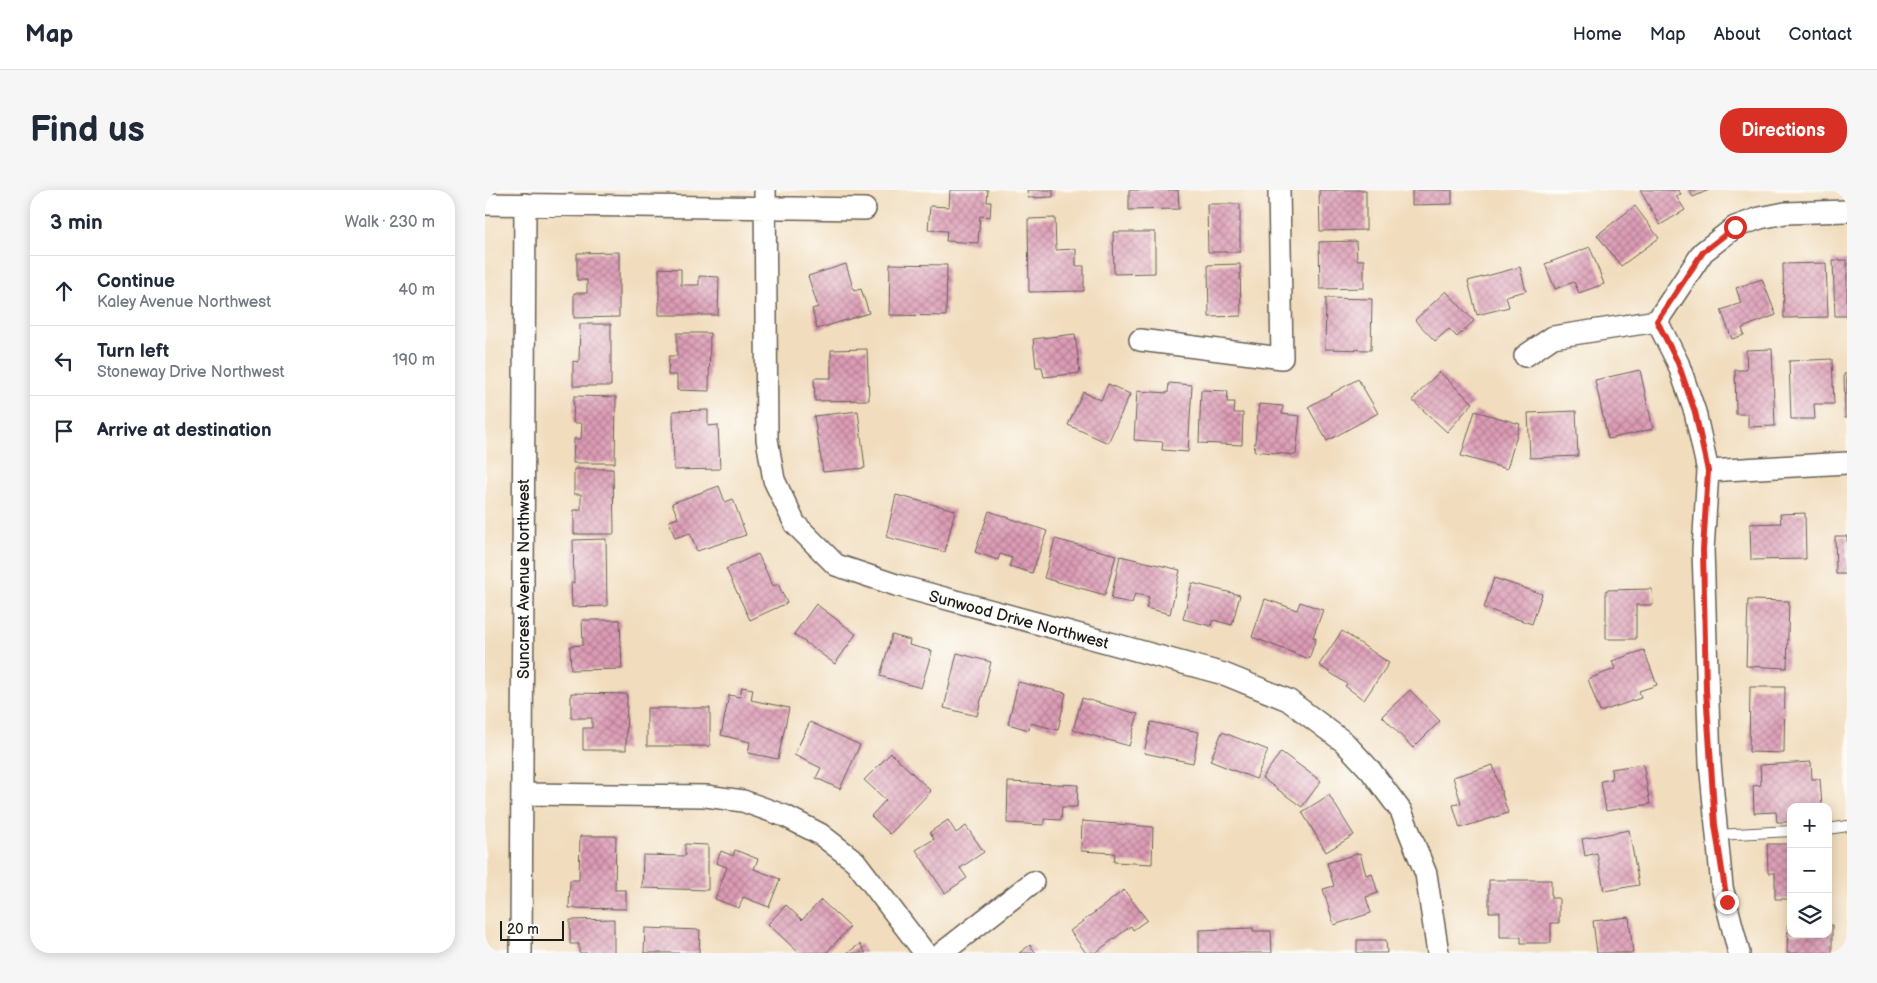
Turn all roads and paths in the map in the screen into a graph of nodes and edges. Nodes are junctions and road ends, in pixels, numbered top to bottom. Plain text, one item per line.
1 (1279, 190) edge
2 (765, 199) edge
3 (485, 204) edge
4 (525, 204) junction
5 (865, 209) dead end
6 (1847, 211) edge
7 (1657, 321) junction
8 (1139, 340) dead end
9 (1525, 356) dead end
10 (1847, 463) edge
11 (1708, 471) junction
12 (522, 794) junction
13 (1847, 826) edge
14 (1832, 828) edge
15 (1787, 831) edge
16 (1717, 835) junction
17 (1033, 882) dead end
18 (521, 953) edge
19 (925, 953) edge
20 (941, 953) edge
21 (1438, 953) edge
22 (1739, 953) edge

1 - 8 street
2 - 4 street
2 - 5 street
2 - 21 street, Sunwood Drive Northwest
3 - 4 street
4 - 12 street, Suncrest Avenue Northwest
6 - 7 street
7 - 9 street
7 - 11 street
10 - 11 street
11 - 16 street
12 - 18 street, Suncrest Avenue Northwest
12 - 19 street
13 - 14 lane
15 - 16 lane
16 - 22 street
17 - 20 street

